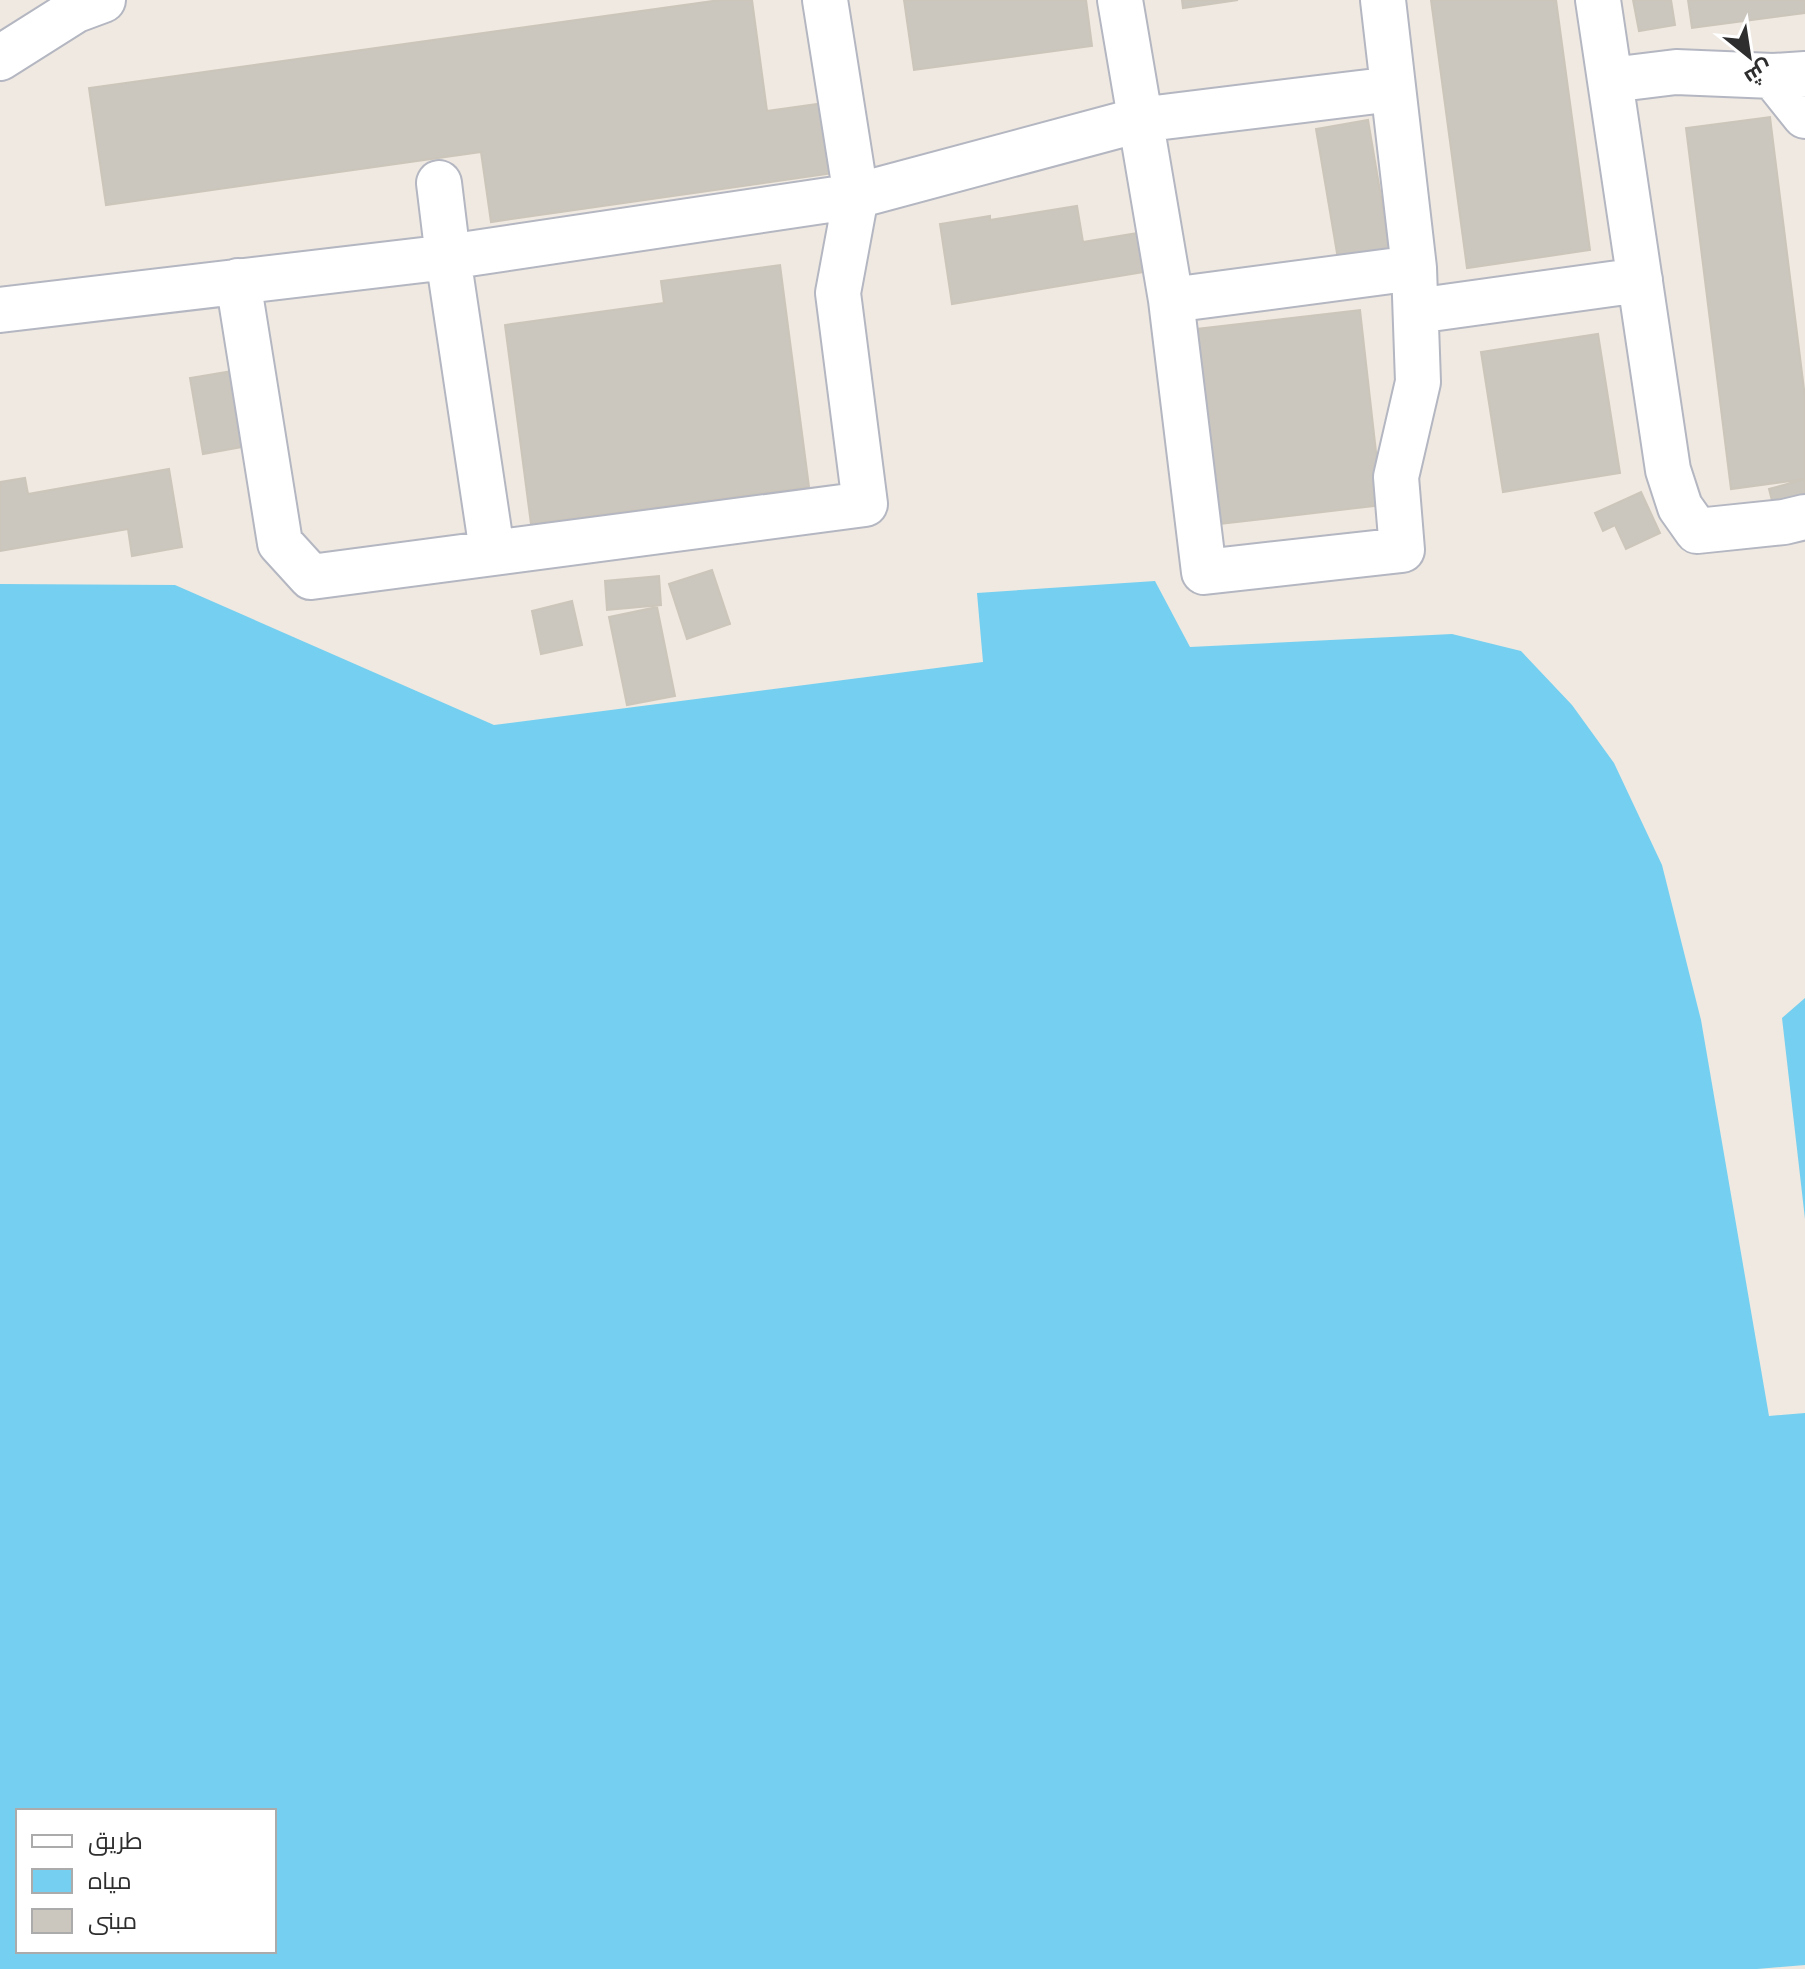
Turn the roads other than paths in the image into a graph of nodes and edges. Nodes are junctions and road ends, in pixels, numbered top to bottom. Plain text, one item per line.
1 (103, 0) edge
2 (825, 0) edge
3 (1120, 0) edge
4 (1383, 0) edge
5 (1598, 0) edge
6 (0, 58) edge
7 (1789, 75) edge
8 (1611, 80) junction
9 (1393, 89) junction
10 (1805, 116) edge
11 (1139, 120) junction
12 (439, 183) dead end
13 (856, 196) junction
14 (448, 257) junction
15 (1414, 268) junction
16 (1640, 280) junction
17 (238, 281) junction
18 (1171, 300) junction
19 (0, 310) edge
20 (1416, 311) junction
21 (1805, 517) edge
22 (492, 551) junction

1 - 6 lane
2 - 13 lane
3 - 11 lane
4 - 9 lane
5 - 8 lane
7 - 8 lane
7 - 10 lane
8 - 16 lane
9 - 11 lane
9 - 15 lane
11 - 13 lane
11 - 18 lane
12 - 14 lane
13 - 14 lane
13 - 22 lane
14 - 17 lane
14 - 22 lane
15 - 18 lane
15 - 20 lane
16 - 20 lane
16 - 21 lane
17 - 19 lane
17 - 22 lane
18 - 20 lane

